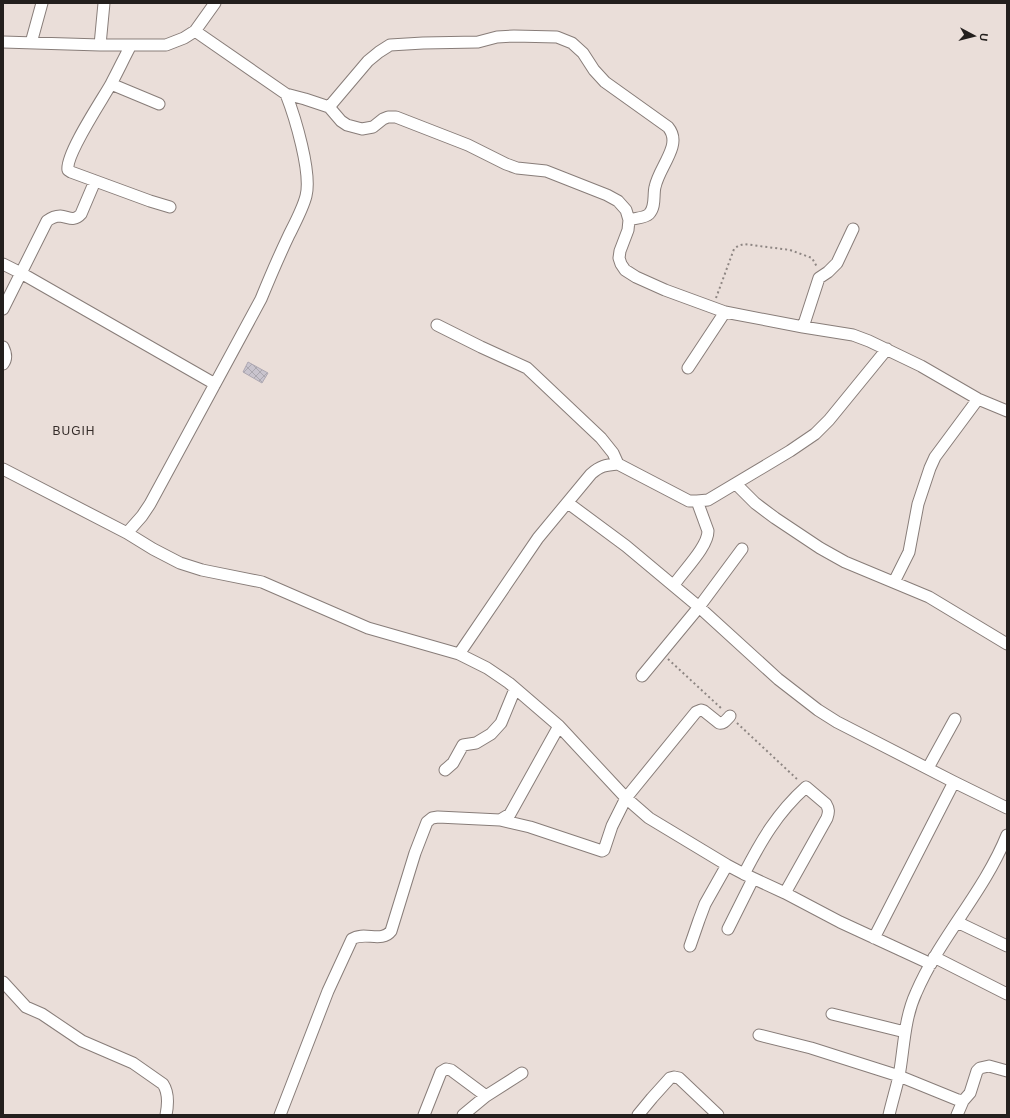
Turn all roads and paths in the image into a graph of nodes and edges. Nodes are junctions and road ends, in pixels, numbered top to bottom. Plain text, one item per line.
1 (42, 3) edge
2 (104, 3) edge
3 (215, 3) edge
4 (195, 31) junction
5 (3, 42) edge
6 (31, 43) junction
7 (100, 45) junction
8 (131, 45) junction
9 (110, 84) junction
10 (286, 94) junction
11 (159, 104) dead end
12 (329, 107) junction
13 (95, 181) junction
14 (170, 207) dead end
15 (629, 220) junction
16 (853, 229) dead end
17 (3, 264) edge
18 (21, 273) junction
19 (819, 278) junction
20 (713, 307) junction
21 (3, 309) edge
22 (725, 312) junction
23 (437, 325) dead end
24 (803, 327) junction
25 (3, 347) edge
26 (886, 349) junction
27 (3, 364) edge
28 (688, 368) dead end
29 (215, 384) junction
30 (978, 399) junction
31 (1007, 411) edge
32 (618, 464) junction
33 (3, 469) edge
34 (736, 484) junction
35 (697, 501) junction
36 (568, 503) junction
37 (127, 533) junction
38 (742, 549) dead end
39 (894, 582) junction
40 (674, 586) junction
41 (699, 607) junction
42 (1007, 644) edge
43 (460, 654) junction
44 (642, 676) dead end
45 (515, 689) junction
46 (730, 716) dead end
47 (955, 719) dead end
48 (559, 726) junction
49 (928, 768) junction
50 (445, 770) dead end
51 (954, 782) junction
52 (626, 798) junction
53 (1007, 808) edge
54 (500, 820) junction
55 (1007, 835) edge
56 (727, 865) junction
57 (748, 877) junction
58 (785, 893) junction
59 (957, 922) junction
60 (728, 929) dead end
61 (874, 938) junction
62 (690, 946) dead end
63 (1007, 946) edge
64 (933, 960) junction
65 (3, 982) edge
66 (1007, 994) edge
67 (832, 1014) dead end
68 (905, 1032) junction
69 (759, 1035) dead end
70 (1007, 1071) edge
71 (522, 1073) dead end
72 (899, 1076) junction
73 (486, 1096) junction
74 (963, 1101) junction
75 (282, 1114) edge
76 (166, 1115) edge
77 (424, 1115) edge
78 (463, 1115) edge
79 (638, 1115) edge
80 (718, 1115) edge
81 (889, 1115) edge
82 (957, 1115) edge

1 - 6 street
2 - 7 street
3 - 4 street
4 - 8 street
4 - 10 street
5 - 6 street
6 - 7 street
7 - 8 street
8 - 9 street
9 - 11 street
9 - 13 street
10 - 12 street
10 - 29 street
12 - 15 street
12 - 15 street
13 - 14 street
13 - 18 street
15 - 20 street
16 - 19 street
17 - 18 street
18 - 21 street
18 - 29 street
19 - 20 path
19 - 24 street
20 - 22 street
22 - 24 street
22 - 28 street
23 - 32 street
24 - 26 street
25 - 27 street
26 - 30 street
26 - 34 street
29 - 37 street
30 - 31 street
30 - 39 street
32 - 35 street
32 - 36 street
33 - 37 street
34 - 35 street
34 - 39 street
35 - 40 street
36 - 40 street
36 - 43 street
37 - 43 street
38 - 41 street
39 - 42 street
40 - 41 street
41 - 44 street
41 - 49 street
43 - 45 street
45 - 48 street
45 - 50 street
46 - 52 street
47 - 49 street
48 - 52 street
48 - 54 street
49 - 51 street
51 - 53 street
51 - 61 street
52 - 54 street
52 - 56 street
54 - 75 street
55 - 59 street
56 - 57 street
56 - 62 street
57 - 58 street
57 - 58 street
57 - 60 street
58 - 61 street
59 - 63 street
59 - 64 street
61 - 64 street
64 - 66 street
64 - 68 street
65 - 76 street
67 - 68 street
68 - 72 street
69 - 72 street
70 - 74 street
71 - 73 street
72 - 74 street
72 - 81 street
73 - 77 street
73 - 78 street
74 - 82 street
79 - 80 street

